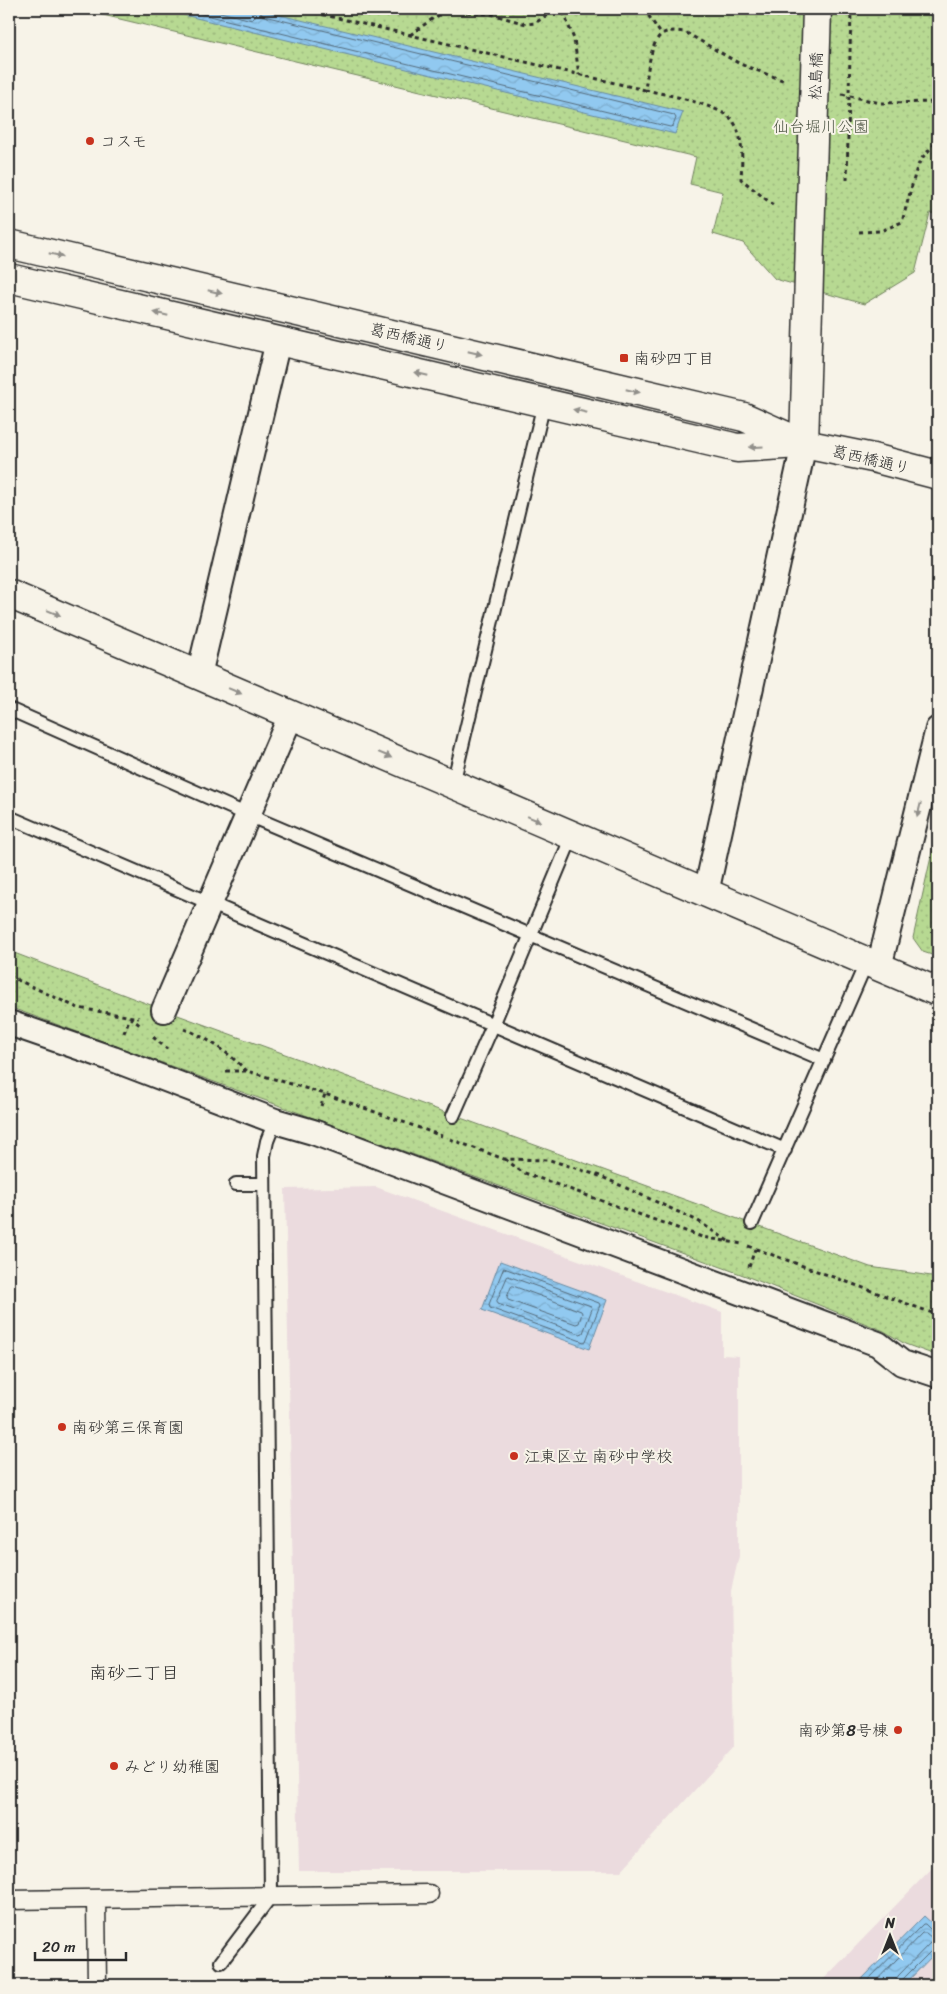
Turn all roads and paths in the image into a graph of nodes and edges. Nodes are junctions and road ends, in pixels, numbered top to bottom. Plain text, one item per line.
1 (299, 9) edge
2 (568, 9) edge
3 (644, 9) edge
4 (817, 9) edge
5 (851, 10) edge
6 (563, 12) junction
7 (661, 34) junction
8 (409, 35) junction
9 (580, 75) junction
10 (790, 82) dead end
11 (645, 90) junction
12 (835, 93) dead end
13 (938, 102) edge
14 (938, 140) edge
15 (847, 180) dead end
16 (774, 205) dead end
17 (859, 232) dead end
18 (9, 244) edge
19 (9, 278) edge
20 (278, 341) junction
21 (544, 403) junction
22 (804, 444) junction
23 (938, 475) edge
24 (9, 594) edge
25 (198, 675) junction
26 (9, 709) edge
27 (291, 715) junction
28 (938, 729) edge
29 (453, 784) junction
30 (248, 815) junction
31 (9, 817) edge
32 (572, 836) junction
33 (706, 893) junction
34 (211, 904) junction
35 (531, 936) junction
36 (873, 964) junction
37 (9, 976) edge
38 (938, 992) edge
39 (130, 1017) junction
40 (162, 1019) junction
41 (9, 1023) edge
42 (494, 1025) junction
43 (143, 1028) dead end
44 (150, 1034) dead end
45 (170, 1051) dead end
46 (824, 1060) junction
47 (221, 1071) dead end
48 (247, 1072) junction
49 (453, 1116) dead end
50 (275, 1121) junction
51 (785, 1150) junction
52 (504, 1158) junction
53 (236, 1184) dead end
54 (264, 1184) junction
55 (752, 1223) dead end
56 (728, 1242) junction
57 (755, 1249) junction
58 (746, 1276) dead end
59 (938, 1315) edge
60 (938, 1375) edge
61 (429, 1894) dead end
62 (271, 1896) junction
63 (96, 1899) junction
64 (9, 1900) edge
65 (221, 1962) dead end
66 (97, 1985) edge

1 - 8 path
2 - 6 path
3 - 7 path
4 - 22 main road, 松島橋, bridge
5 - 15 path, bridge
6 - 8 path
6 - 9 path
7 - 10 path
7 - 11 path
8 - 9 path
9 - 11 path
11 - 16 path
12 - 13 path
14 - 17 path
18 -> 22 main road, 葛西橋通り
20 -> 19 main road, 葛西橋通り
21 -> 20 main road, 葛西橋通り
20 - 25 street
22 -> 21 main road, 葛西橋通り
21 - 29 lane
22 - 23 main road, 葛西橋通り
22 - 33 street
24 -> 25 main road
25 -> 27 main road
26 - 30 lane
27 -> 29 main road
27 - 30 street
28 -> 36 street
29 -> 32 main road
30 - 34 street
30 - 35 lane
31 - 34 lane
32 - 33 main road
32 - 35 lane
33 - 36 main road
34 - 40 street
34 - 42 lane
35 - 42 lane
35 - 46 lane
36 - 38 main road
36 - 46 lane
37 - 39 path
39 - 40 path
39 - 43 path
40 - 48 path
41 - 50 street
42 - 49 lane
42 - 51 lane
44 - 45 path
46 - 51 lane
47 - 48 path
48 - 52 path
50 - 54 lane
50 - 60 street
51 - 55 lane
52 - 56 path
52 - 56 path
53 - 54 lane
54 - 62 lane
56 - 57 path
57 - 58 path
57 - 59 path
61 - 62 street
62 - 63 street
62 - 65 lane
63 - 64 street
63 - 66 street

